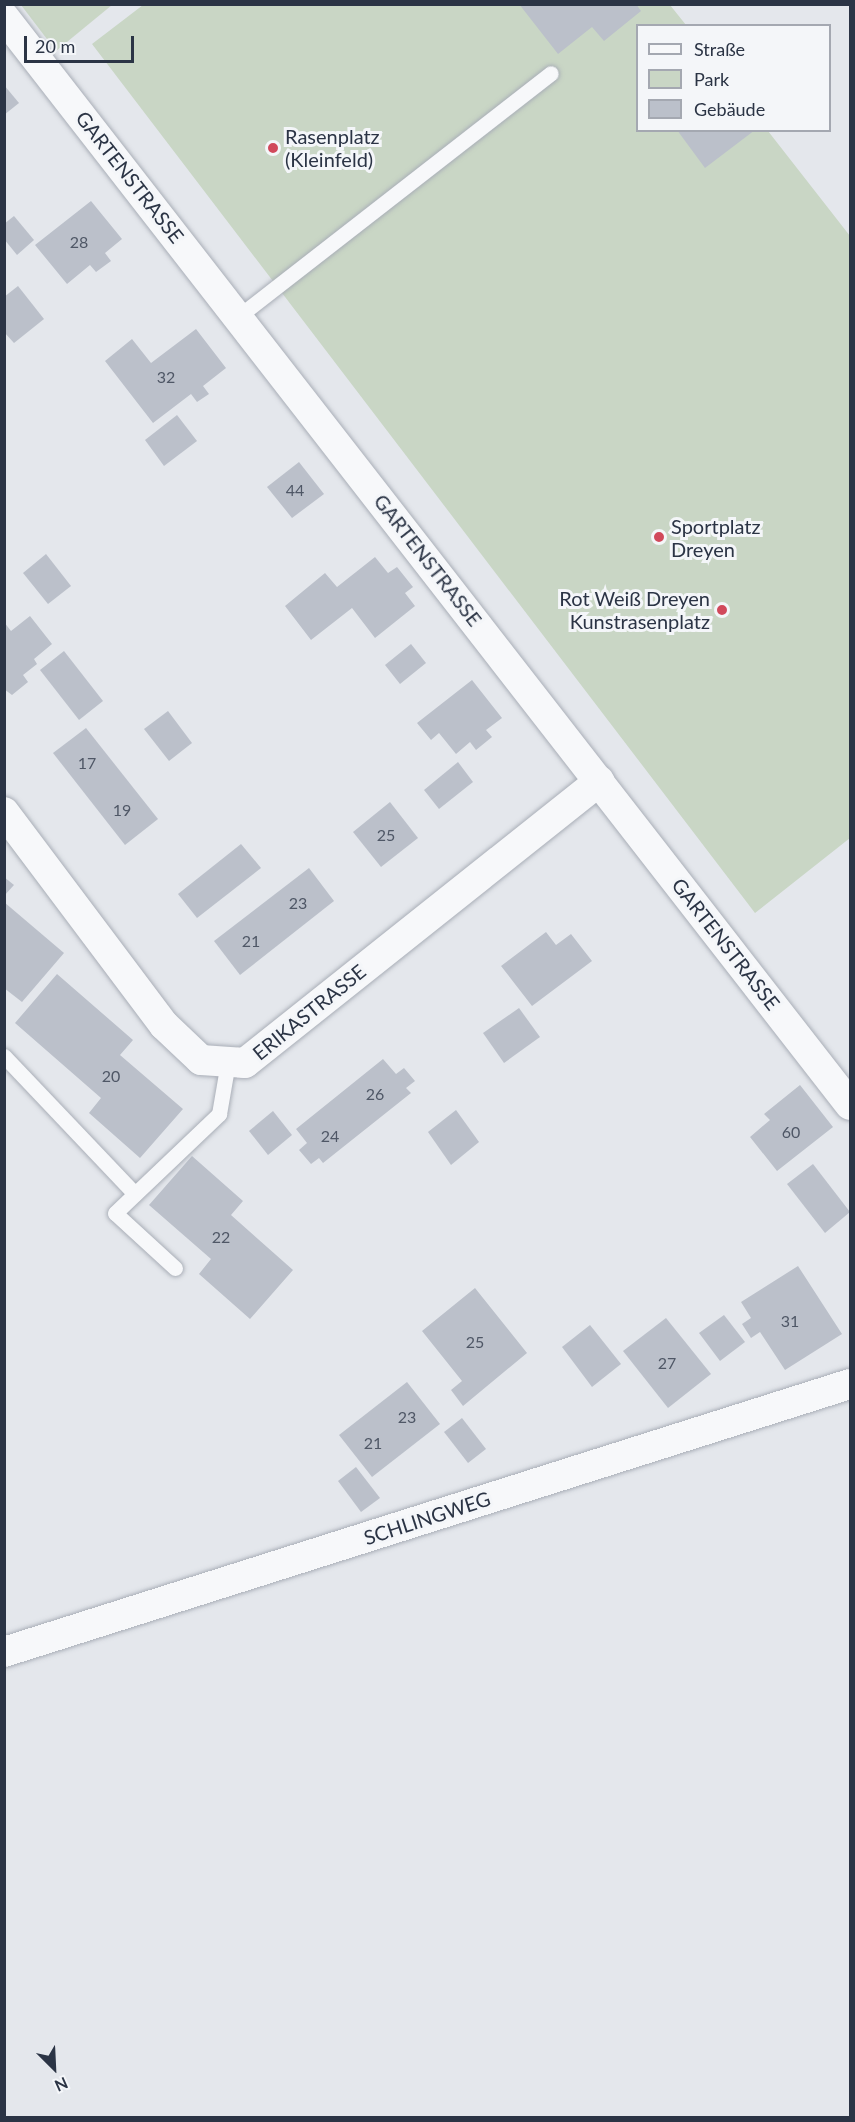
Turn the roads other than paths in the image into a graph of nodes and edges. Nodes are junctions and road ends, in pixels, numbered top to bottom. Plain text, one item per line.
1 (4, 17) edge
2 (551, 73) dead end
3 (239, 316) junction
4 (599, 781) junction
5 (4, 812) edge
6 (4, 1056) edge
7 (228, 1062) junction
8 (850, 1105) edge
9 (135, 1194) junction
10 (175, 1268) dead end
11 (850, 1384) edge
12 (4, 1652) edge

1 - 3 street, GARTENSTRASSE
2 - 3 lane
3 - 4 street, GARTENSTRASSE
4 - 7 street, ERIKASTRASSE
4 - 8 street, GARTENSTRASSE
5 - 7 street, ERIKASTRASSE
6 - 9 lane
7 - 9 lane
9 - 10 lane
11 - 12 street, SCHLINGWEG

